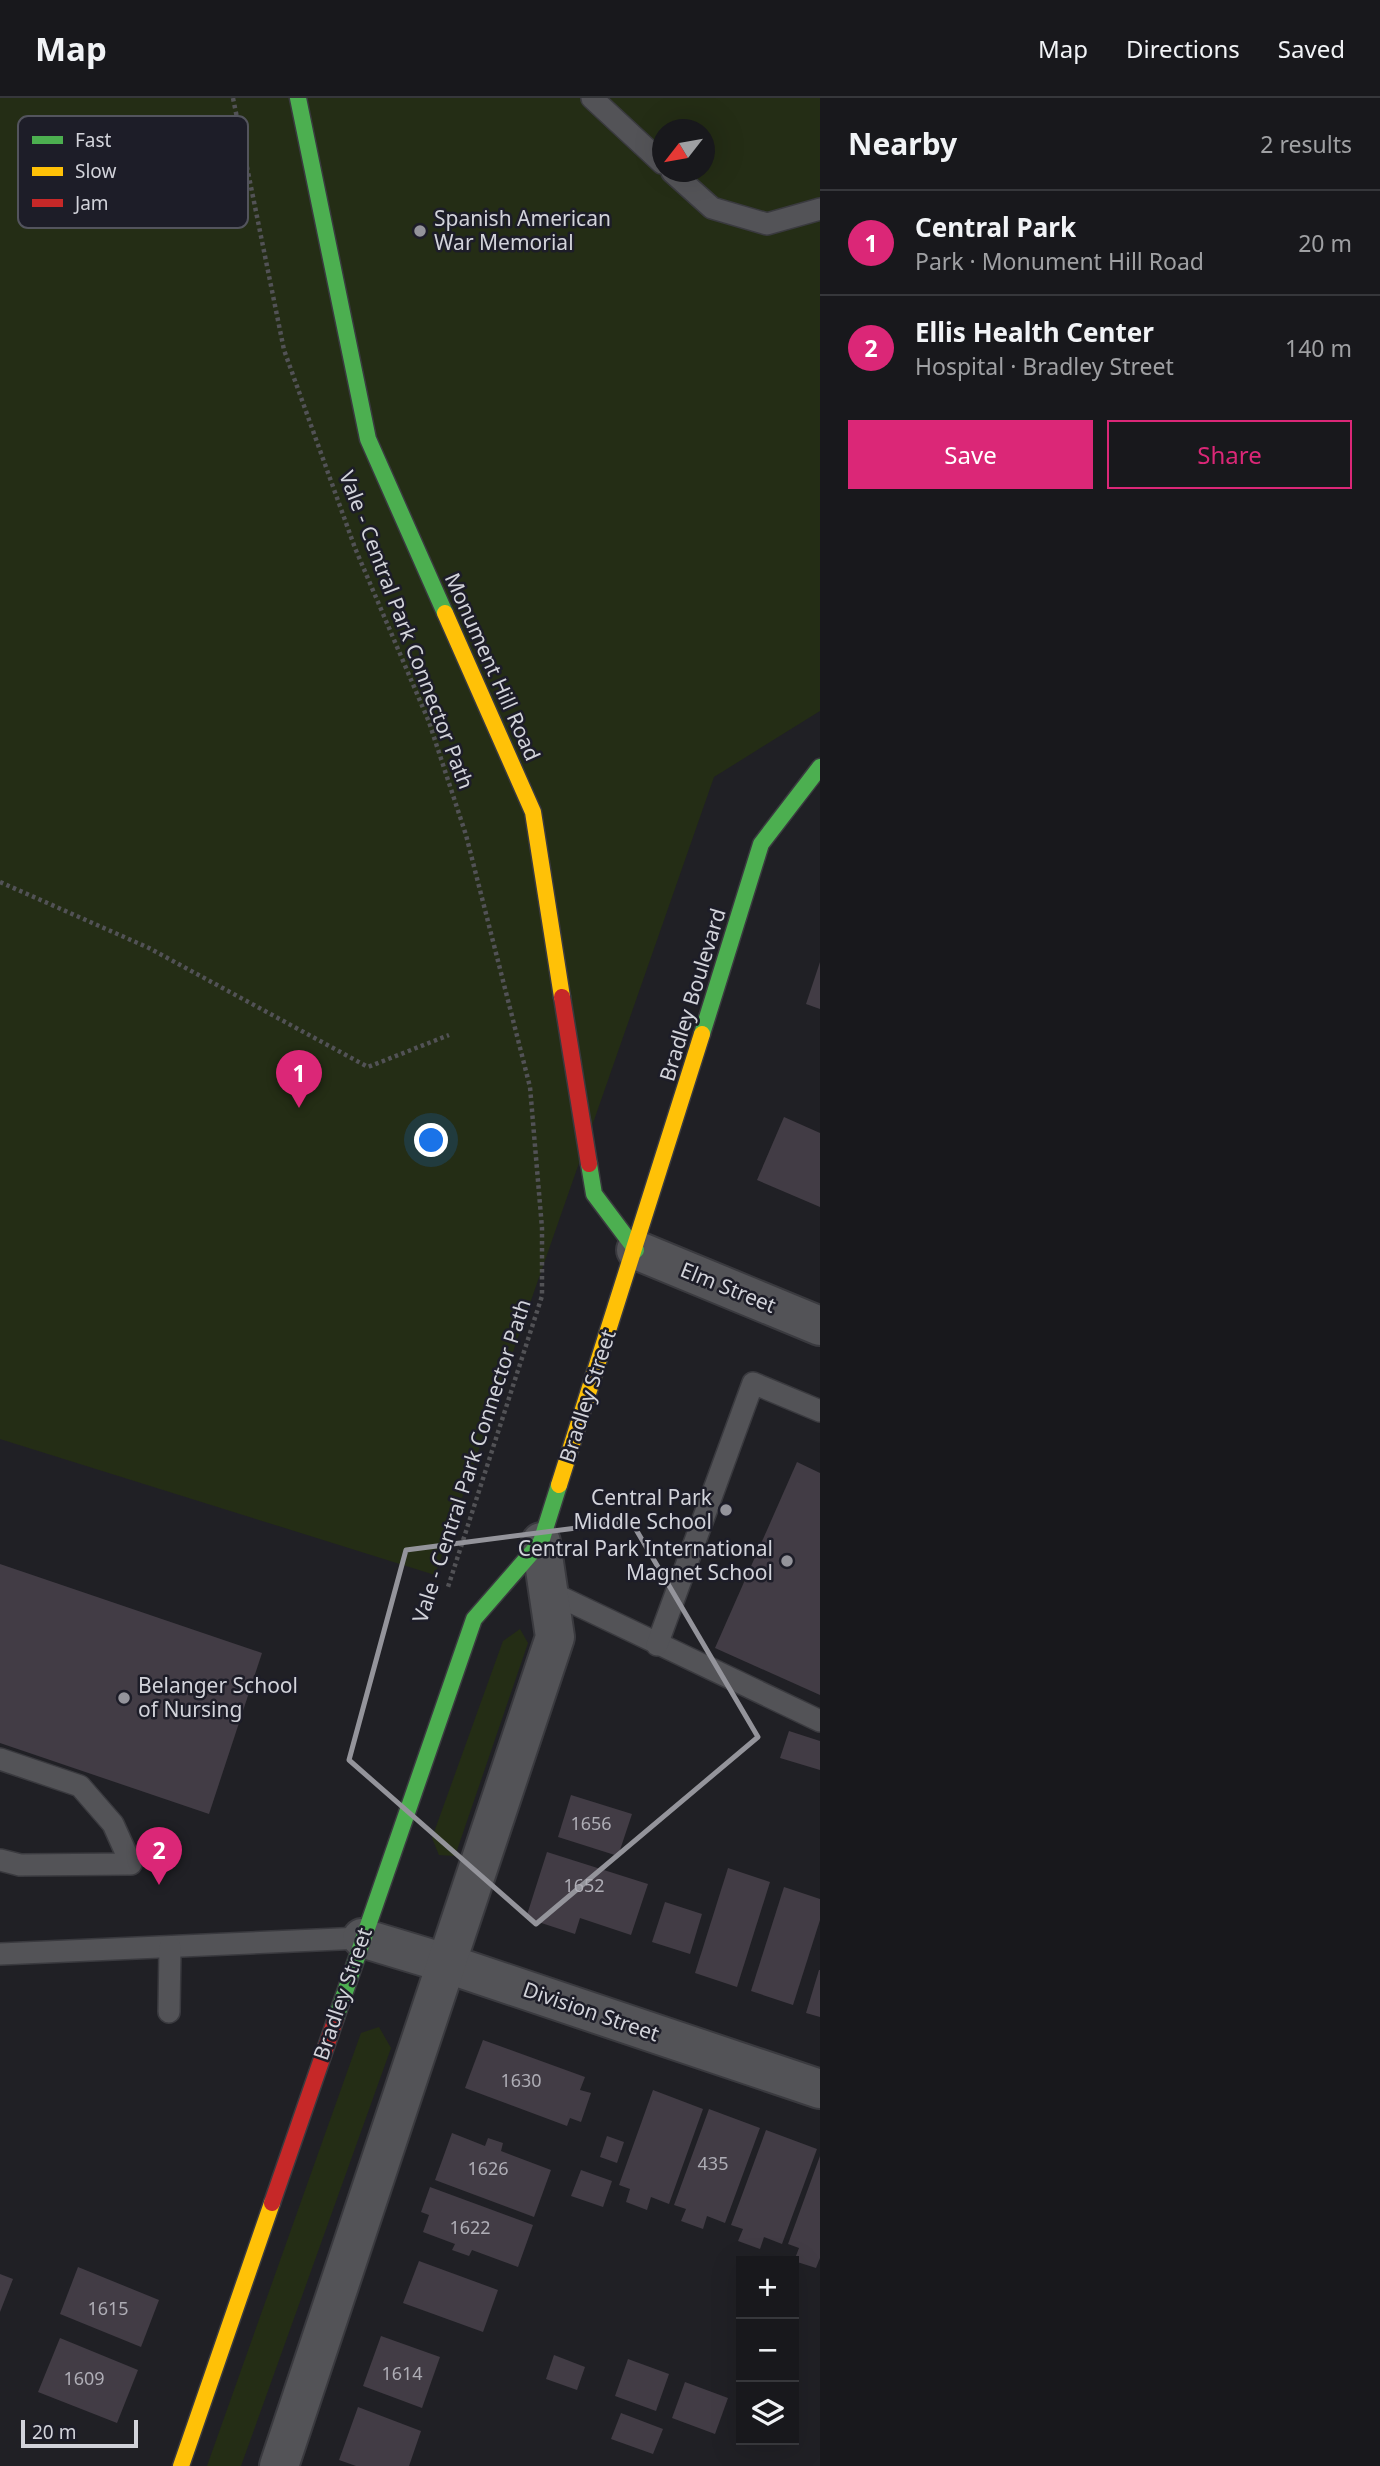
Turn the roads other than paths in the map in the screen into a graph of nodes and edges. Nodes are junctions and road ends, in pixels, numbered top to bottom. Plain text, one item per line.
1 (592, 98) edge
2 (302, 99) edge
3 (652, 153) edge
4 (683, 182) edge
5 (820, 209) edge
6 (820, 767) edge
7 (636, 1250) junction
8 (820, 1326) edge
9 (820, 1410) edge
10 (541, 1542) junction
11 (548, 1591) junction
12 (657, 1645) junction
13 (820, 1721) edge
14 (0, 1759) edge
15 (0, 1860) edge
16 (362, 1938) junction
17 (170, 1947) junction
18 (0, 1955) edge
19 (445, 1963) junction
20 (169, 2012) dead end
21 (820, 2089) edge
22 (181, 2466) edge
23 (279, 2466) edge

1 - 3 lane
2 - 7 street, Monument Hill Road
4 - 5 lane
6 - 7 street, Bradley Boulevard
7 - 8 street, Elm Street
7 - 10 street, Bradley Street
9 - 12 lane
10 - 11 street, Bradley Street
10 - 16 street, Bradley Street
11 - 12 lane
11 - 19 street, Bradley Street
12 - 13 lane
14 - 15 lane
16 - 17 lane
16 - 19 street, Division Street
16 - 22 street, Bradley Street
17 - 18 lane
17 - 20 lane
19 - 21 street, Division Street
19 - 23 street, Bradley Street

